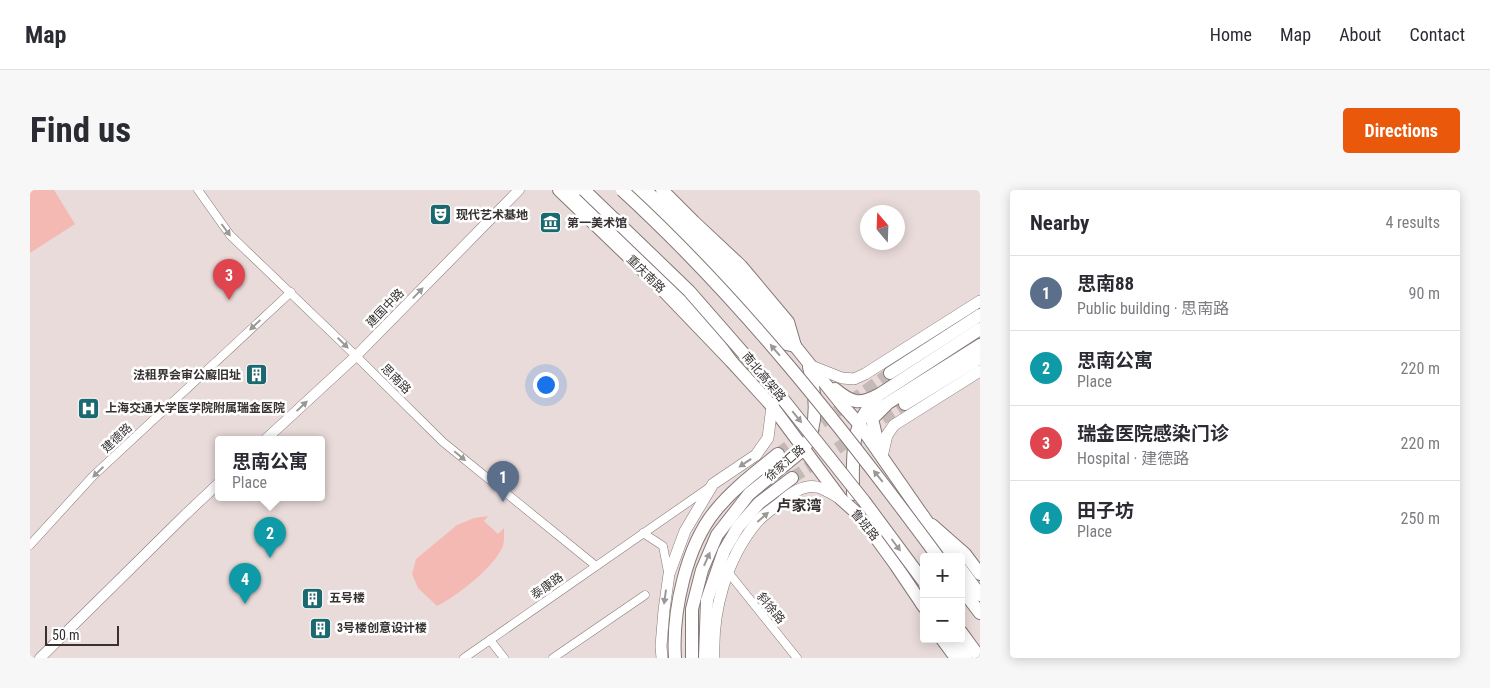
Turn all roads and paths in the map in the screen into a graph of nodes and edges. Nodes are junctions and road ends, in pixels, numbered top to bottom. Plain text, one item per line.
1 (198, 190) edge
2 (518, 190) edge
3 (559, 190) edge
4 (570, 190) edge
5 (579, 190) edge
6 (584, 190) edge
7 (622, 190) edge
8 (633, 190) edge
9 (645, 190) edge
10 (662, 190) edge
11 (291, 292) junction
12 (980, 301) edge
13 (980, 315) edge
14 (980, 329) edge
15 (980, 345) edge
16 (795, 346) junction
17 (356, 356) junction
18 (980, 358) edge
19 (730, 361) junction
20 (809, 364) junction
21 (980, 371) edge
22 (890, 373) tunnel mouth
23 (880, 394) junction
24 (905, 404) tunnel mouth
25 (772, 406) junction
26 (859, 424) junction
27 (269, 436) edge
28 (804, 449) junction
29 (778, 454) tunnel mouth
30 (882, 457) junction
31 (792, 478) tunnel mouth
32 (714, 484) junction
33 (215, 487) edge
34 (841, 499) junction
35 (860, 516) junction
36 (923, 516) junction
37 (643, 533) junction
38 (30, 545) edge
39 (935, 553) edge
40 (943, 553) edge
41 (949, 553) edge
42 (596, 566) junction
43 (728, 572) junction
44 (668, 574) junction
45 (920, 577) edge
46 (968, 580) edge
47 (644, 595) dead end
48 (980, 595) edge
49 (920, 602) edge
50 (980, 603) edge
51 (980, 613) edge
52 (965, 637) edge
53 (490, 640) junction
54 (945, 643) edge
55 (954, 643) edge
56 (961, 643) edge
57 (40, 658) edge
58 (464, 658) edge
59 (504, 658) edge
60 (553, 658) edge
61 (662, 658) edge
62 (674, 658) edge
63 (692, 658) edge
64 (705, 658) edge
65 (714, 658) edge
66 (797, 658) edge
67 (956, 658) edge
68 (966, 658) edge
69 (973, 658) edge
70 (980, 658) edge

1 -> 11 street, 思南路
17 -> 2 street, 建国中路
3 - 19 main road, 重庆南路
4 - 19 main road
5 - 19 main road, 重庆南路
6 -> 45 main road, 南北高架路, bridge
39 -> 7 main road, 南北高架路, bridge
8 - 16 main road
9 - 16 main road
10 - 16 main road
11 -> 17 street, 思南路
11 -> 38 street, 建德路
12 - 20 main road
13 - 22 main road
14 - 23 main road
15 - 30 main road
16 - 20 main road
27 -> 17 street, 建国中路
17 -> 42 street, 思南路
18 - 24 main road
19 - 25 main road, 重庆南路
20 - 23 main road
20 - 26 main road
20 - 28 main road, 徐家汇路
21 - 30 main road
23 - 26 main road
25 - 28 main road, 重庆南路
25 -> 32 main road, 徐家汇路
26 - 30 main road
26 - 35 main road
28 - 34 main road, 鲁班路
63 -> 28 main road, 徐家汇路
29 - 62 main road, 徐家汇路
30 - 36 main road
31 - 64 main road, 徐家汇路
32 - 37 street, 泰康路
32 - 44 main road, 徐家汇路
33 - 57 street
34 - 35 main road, 鲁班路
43 -> 34 main road
35 - 49 main road, 鲁班路
36 - 40 main road
36 - 41 main road
36 - 46 main road
37 - 42 street, 泰康路
37 - 44 street
42 - 53 street, 泰康路
43 - 65 main road
43 - 66 street, 斜徐路
44 -> 61 main road, 徐家汇路
46 - 48 main road
46 - 50 main road
46 - 51 main road
47 - 60 street
52 - 70 main road
53 - 58 street, 泰康路
53 - 59 street
54 - 67 main road
55 - 68 main road
56 - 69 main road

